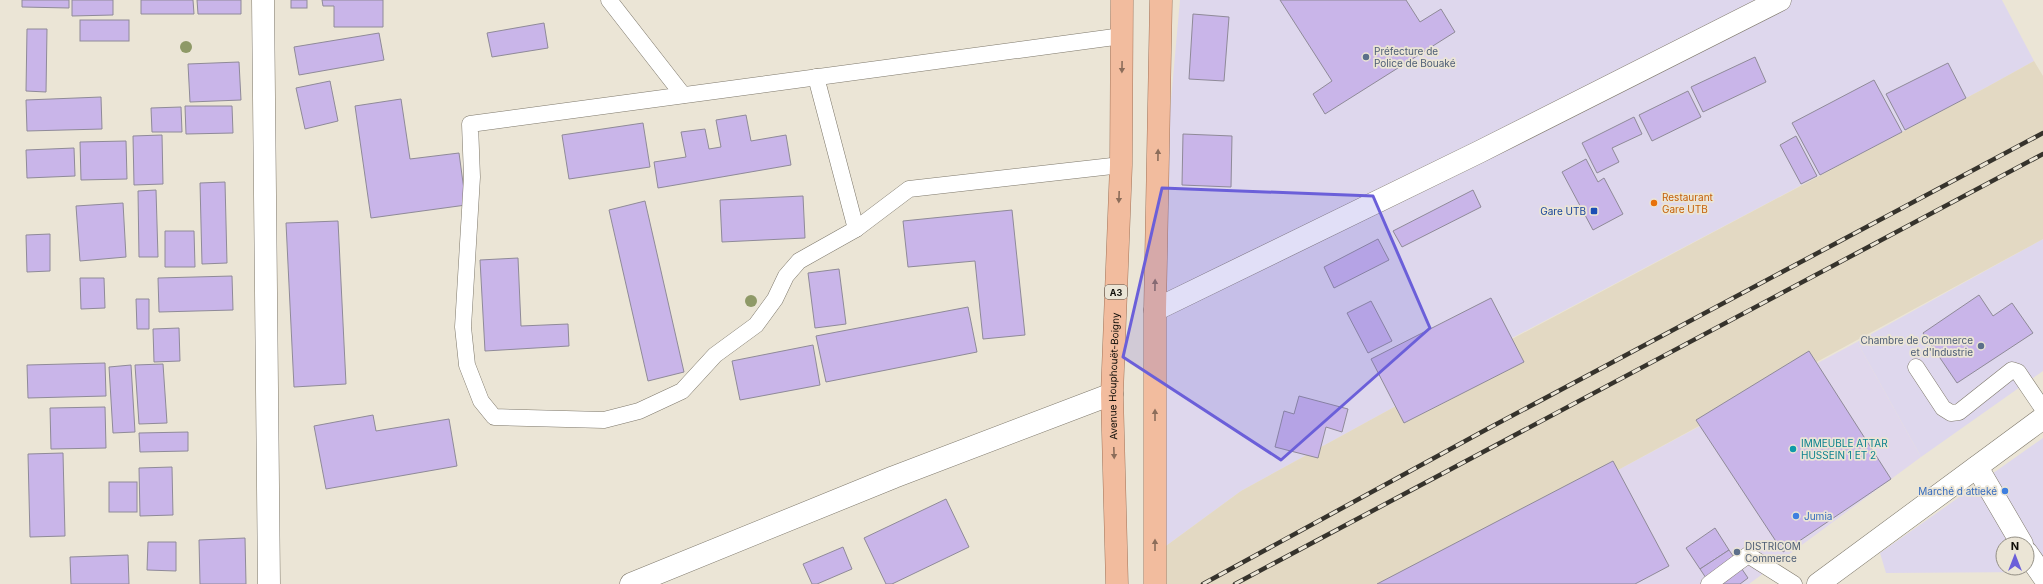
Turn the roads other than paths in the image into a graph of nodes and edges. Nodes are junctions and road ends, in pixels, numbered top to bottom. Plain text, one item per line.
1 (263, 0) edge
2 (609, 0) edge
3 (1122, 0) edge
4 (1161, 0) edge
5 (1780, 0) edge
6 (1122, 36) junction
7 (816, 77) junction
8 (683, 95) junction
9 (1120, 165) junction
10 (856, 229) junction
11 (1155, 310) junction
12 (1916, 367) dead end
13 (1112, 394) junction
14 (2043, 409) edge
15 (2043, 418) edge
16 (1977, 467) junction
17 (2017, 536) edge
18 (2035, 564) edge
19 (2043, 576) edge
20 (269, 584) edge
21 (631, 584) edge
22 (1117, 584) edge
23 (1155, 584) edge
24 (1709, 584) edge
25 (1794, 584) edge
26 (1818, 584) edge

1 - 20 street
2 - 8 lane
3 - 6 highway, Avenue Houphouët-Boigny / A3
11 -> 4 highway
5 - 11 street
6 - 7 lane
6 -> 9 highway, Avenue Houphouët-Boigny / A3
7 - 8 lane
7 - 10 lane
8 - 10 lane
9 - 10 lane
9 -> 13 highway, Avenue Houphouët-Boigny / A3
23 -> 11 highway
12 - 14 lane
13 - 21 street
13 -> 22 highway, Avenue Houphouët-Boigny / A3
15 - 16 street
16 - 17 street
16 - 26 street
18 - 19 street
24 - 25 lane

